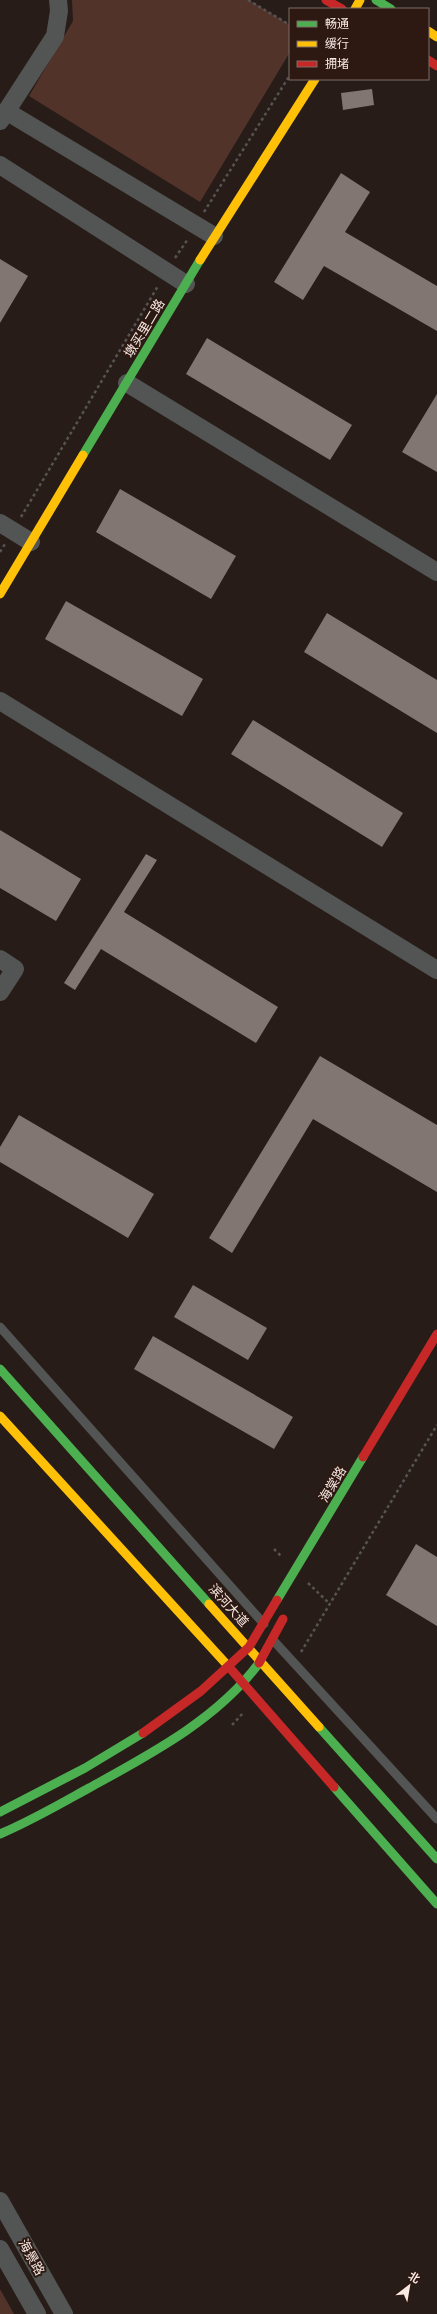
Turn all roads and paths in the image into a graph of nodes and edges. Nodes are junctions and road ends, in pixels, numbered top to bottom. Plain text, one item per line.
1 (58, 0) edge
2 (248, 0) edge
3 (326, 0) edge
4 (376, 0) edge
5 (340, 8) edge
6 (389, 8) edge
7 (289, 23) edge
8 (289, 77) edge
9 (314, 80) edge
10 (3, 116) edge
11 (0, 164) edge
12 (196, 225) junction
13 (214, 236) junction
14 (167, 272) junction
15 (186, 284) junction
16 (127, 383) junction
17 (6, 527) edge
18 (31, 542) junction
19 (0, 552) edge
20 (437, 572) edge
21 (0, 594) edge
22 (0, 701) edge
23 (0, 959) edge
24 (437, 970) edge
25 (0, 992) edge
26 (0, 1327) edge
27 (437, 1334) edge
28 (0, 1369) edge
29 (0, 1416) edge
30 (437, 1425) edge
31 (289, 1610) dead end
32 (264, 1624) junction
33 (272, 1638) junction
34 (249, 1647) junction
35 (261, 1662) junction
36 (294, 1663) junction
37 (228, 1668) junction
38 (244, 1684) junction
39 (257, 1700) junction
40 (232, 1724) dead end
41 (0, 1812) edge
42 (437, 1819) edge
43 (0, 1834) edge
44 (437, 1859) edge
45 (437, 1904) edge
46 (0, 2201) edge
47 (0, 2249) edge
48 (36, 2314) edge
49 (64, 2314) edge

1 - 10 street
2 - 7 path
3 - 5 street
4 - 6 street
8 - 12 path
9 - 13 street, 墩买里二路
10 - 12 street
11 - 14 street
12 - 13 street
12 - 14 path
13 - 15 street, 墩买里二路
14 - 15 street
14 - 17 path
15 - 16 street, 墩买里二路
16 - 18 street, 墩买里二路
16 - 20 street
17 - 18 street
17 - 19 path
18 - 21 street, 墩买里二路
22 - 24 street
23 - 25 street
26 - 32 lane
27 - 32 street, 海棠路
28 - 34 street, 滨河大道
29 - 37 street
30 - 36 path
31 - 33 street
32 - 33 lane
32 - 34 street, 海棠路
33 - 35 street
33 - 36 lane
34 - 35 street, 滨河大道
34 - 37 street, 海棠路
35 - 38 street
35 - 44 street, 滨河大道
36 - 42 lane
37 - 38 street
37 - 41 street, 海棠路
38 - 39 street
38 - 43 street
39 - 40 path
39 - 45 street
46 - 49 street, 海景路
47 - 48 street, 海景路

